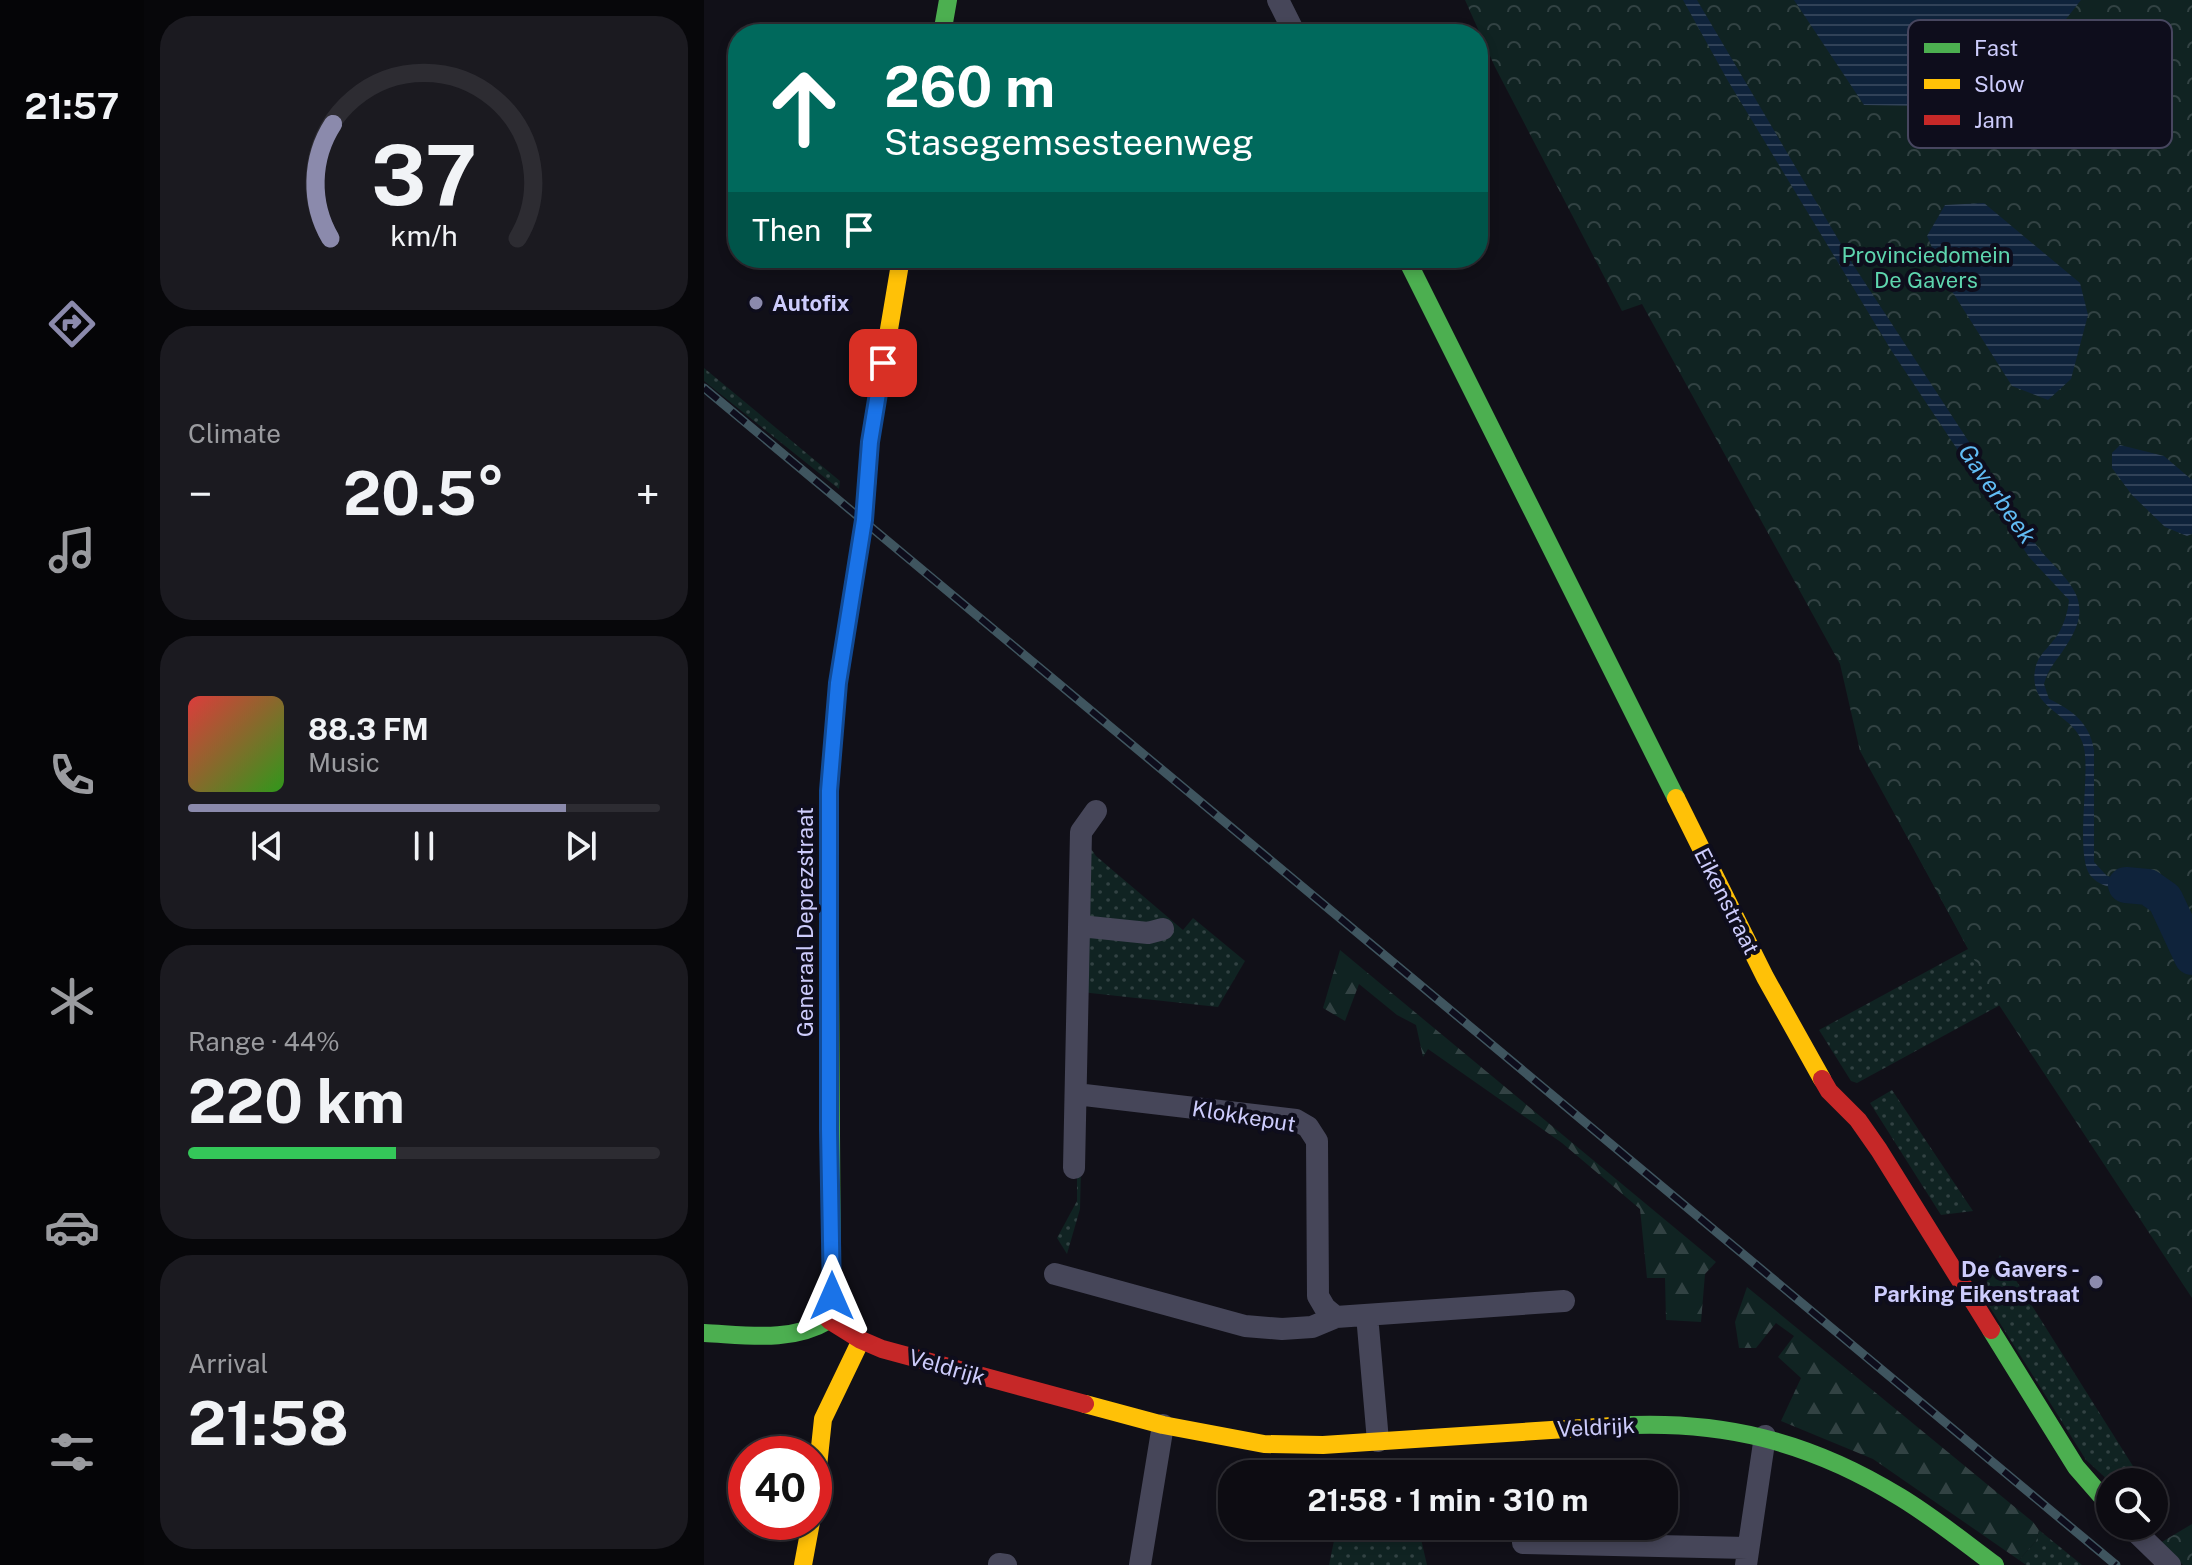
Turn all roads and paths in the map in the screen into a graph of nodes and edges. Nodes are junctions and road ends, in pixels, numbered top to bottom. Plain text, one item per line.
1 (948, 0) edge
2 (1278, 0) edge
3 (944, 24) edge
4 (1290, 24) edge
5 (899, 268) edge
6 (1411, 268) edge
7 (1096, 811) dead end
8 (1080, 926) junction
9 (1163, 929) dead end
10 (1076, 1094) junction
11 (1074, 1168) dead end
12 (1055, 1274) dead end
13 (1564, 1301) dead end
14 (1367, 1315) junction
15 (1336, 1317) junction
16 (829, 1320) junction
17 (704, 1333) edge
18 (861, 1340) junction
19 (1163, 1425) junction
20 (821, 1436) edge
21 (1765, 1436) junction
22 (1378, 1441) junction
23 (2096, 1490) edge
24 (808, 1540) edge
25 (2144, 1540) edge
26 (1523, 1543) dead end
27 (1746, 1557) edge
28 (999, 1564) edge
29 (803, 1565) edge
30 (1006, 1565) edge
31 (1140, 1565) edge
32 (1995, 1565) edge
33 (2170, 1565) edge

1 - 3 street
2 - 4 street
5 - 16 street, Generaal Deprezstraat
6 - 23 street, Eikenstraat
7 - 8 street
8 - 9 street
8 - 10 street
10 - 11 street
10 - 15 street, Klokkeput
12 - 15 street
13 - 14 street
14 - 15 street
14 - 22 street
16 - 17 street
16 - 18 street, Veldrijk
18 - 19 street, Veldrijk
18 - 20 street
19 - 22 street, Veldrijk
19 - 31 street
21 - 22 street, Veldrijk
21 - 27 street
21 - 32 street, Veldrijk
24 - 29 street
25 - 33 street
26 - 27 street
28 - 30 street

